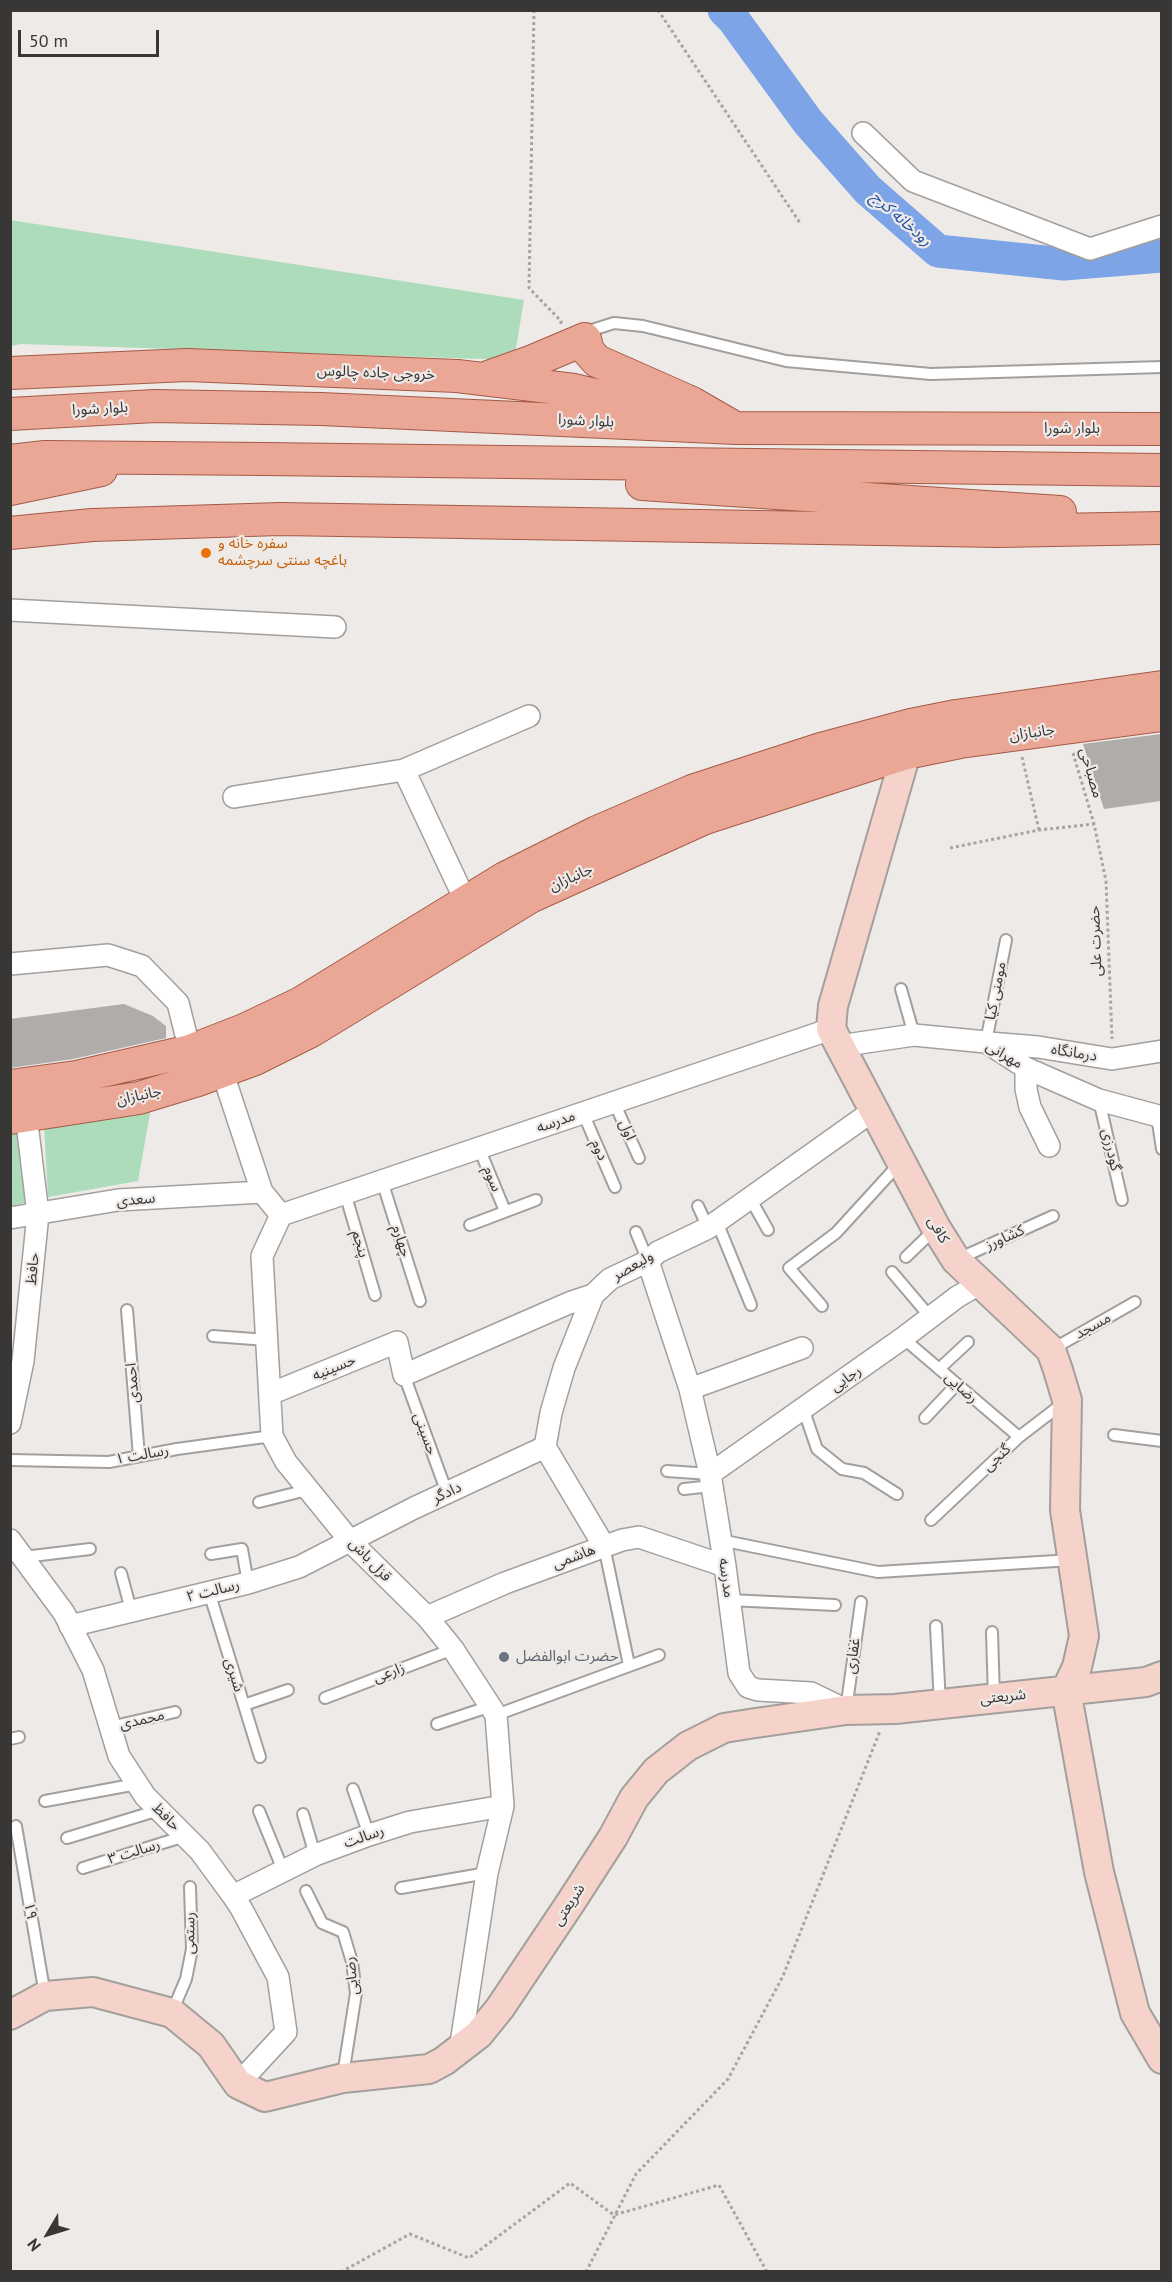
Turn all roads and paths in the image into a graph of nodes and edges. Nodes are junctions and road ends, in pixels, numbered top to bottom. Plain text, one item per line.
1 (534, 10) edge
2 (658, 10) edge
3 (863, 133) dead end
4 (800, 223) dead end
5 (1161, 226) edge
6 (574, 344) junction
7 (1161, 367) edge
8 (10, 373) edge
9 (481, 379) junction
10 (10, 414) edge
11 (736, 428) junction
12 (1161, 429) edge
13 (146, 459) junction
14 (10, 461) edge
15 (406, 461) junction
16 (1161, 470) edge
17 (10, 489) edge
18 (1161, 518) edge
19 (1161, 528) edge
20 (10, 533) edge
21 (10, 610) edge
22 (335, 627) dead end
23 (1161, 687) edge
24 (1161, 715) edge
25 (529, 716) dead end
26 (1066, 728) junction
27 (1016, 735) junction
28 (908, 739) junction
29 (404, 770) junction
30 (234, 797) dead end
31 (1094, 824) junction
32 (1039, 830) junction
33 (950, 848) dead end
34 (466, 902) junction
35 (1006, 940) dead end
36 (10, 963) edge
37 (901, 988) dead end
38 (914, 1035) junction
39 (835, 1037) junction
40 (986, 1042) junction
41 (189, 1051) junction
42 (1161, 1051) edge
43 (1112, 1059) junction
44 (1026, 1068) junction
45 (222, 1071) junction
46 (10, 1086) edge
47 (1099, 1100) junction
48 (614, 1102) junction
49 (874, 1110) junction
50 (583, 1113) junction
51 (18, 1116) edge
52 (1159, 1116) edge
53 (1049, 1146) dead end
54 (479, 1148) junction
55 (1161, 1149) edge
56 (639, 1158) dead end
57 (901, 1161) junction
58 (382, 1181) junction
59 (615, 1187) dead end
60 (262, 1192) junction
61 (345, 1193) junction
62 (750, 1198) junction
63 (536, 1200) dead end
64 (1122, 1200) dead end
65 (698, 1206) dead end
66 (505, 1211) junction
67 (38, 1214) junction
68 (280, 1215) junction
69 (1053, 1216) dead end
70 (10, 1218) edge
71 (470, 1225) dead end
72 (712, 1225) junction
73 (936, 1228) junction
74 (768, 1230) dead end
75 (636, 1232) dead end
76 (906, 1257) dead end
77 (956, 1260) junction
78 (648, 1261) junction
79 (892, 1272) dead end
80 (981, 1282) junction
81 (375, 1295) dead end
82 (593, 1295) junction
83 (420, 1300) dead end
84 (1136, 1302) dead end
85 (751, 1305) dead end
86 (822, 1306) dead end
87 (127, 1310) dead end
88 (931, 1318) junction
89 (213, 1336) dead end
90 (903, 1338) junction
91 (267, 1340) junction
92 (968, 1342) dead end
93 (802, 1348) dead end
94 (1051, 1350) junction
95 (939, 1369) junction
96 (404, 1376) junction
97 (957, 1384) junction
98 (690, 1389) junction
99 (270, 1394) junction
100 (1067, 1400) junction
101 (803, 1408) junction
102 (926, 1418) dead end
103 (10, 1423) edge
104 (1114, 1435) dead end
105 (272, 1436) junction
106 (1019, 1437) junction
107 (1161, 1441) edge
108 (545, 1447) junction
109 (139, 1456) junction
110 (10, 1460) edge
111 (667, 1471) dead end
112 (711, 1480) junction
113 (684, 1489) dead end
114 (307, 1490) junction
115 (447, 1493) junction
116 (897, 1494) dead end
117 (259, 1502) dead end
118 (931, 1520) dead end
119 (10, 1540) edge
120 (720, 1540) junction
121 (351, 1542) junction
122 (604, 1546) junction
123 (90, 1549) dead end
124 (211, 1554) dead end
125 (24, 1557) junction
126 (1072, 1560) junction
127 (725, 1566) junction
128 (121, 1573) dead end
129 (249, 1582) junction
130 (209, 1592) junction
131 (729, 1600) junction
132 (861, 1602) dead end
133 (835, 1605) dead end
134 (131, 1610) junction
135 (427, 1617) junction
136 (70, 1626) junction
137 (936, 1626) dead end
138 (992, 1632) dead end
139 (453, 1648) junction
140 (659, 1655) dead end
141 (629, 1665) junction
142 (1161, 1676) edge
143 (288, 1689) dead end
144 (1066, 1690) junction
145 (325, 1698) dead end
146 (994, 1698) junction
147 (940, 1704) junction
148 (244, 1705) junction
149 (889, 1709) junction
150 (494, 1710) junction
151 (846, 1710) junction
152 (175, 1712) dead end
153 (437, 1724) dead end
154 (110, 1728) junction
155 (260, 1757) dead end
156 (136, 1784) junction
157 (353, 1789) dead end
158 (45, 1802) dead end
159 (503, 1806) junction
160 (159, 1810) junction
161 (259, 1811) dead end
162 (303, 1814) dead end
163 (15, 1826) dead end
164 (369, 1835) junction
165 (185, 1836) junction
166 (68, 1838) dead end
167 (315, 1855) junction
168 (82, 1868) dead end
169 (283, 1870) junction
170 (487, 1873) junction
171 (190, 1887) dead end
172 (401, 1888) dead end
173 (306, 1891) dead end
174 (233, 1896) junction
175 (45, 1995) junction
176 (172, 2013) junction
177 (10, 2015) edge
178 (460, 2050) junction
179 (1161, 2059) edge
180 (343, 2078) junction
181 (238, 2084) junction
182 (614, 2215) junction
183 (61, 2271) edge
184 (73, 2271) edge
185 (341, 2271) edge
186 (586, 2271) edge
187 (767, 2271) edge

1 - 6 path
2 - 4 path
3 - 5 street
6 - 7 lane
6 - 9 main road
6 - 11 main road
8 - 9 main road, خروجی جاده چالوس
9 - 11 main road, خروجی جاده چالوس
10 - 11 main road, بلوار شورا
11 - 12 main road, بلوار شورا
13 - 14 main road
13 - 15 main road
13 - 17 main road
15 - 16 main road
15 - 18 main road
19 - 20 main road
21 - 22 street
23 - 28 main road, جانبازان
24 - 26 main road, جانبازان
25 - 29 street
26 - 27 main road, جانبازان
26 - 31 path, مصباحی
27 - 28 main road, جانبازان
27 - 32 path
28 - 34 main road, جانبازان
28 - 39 street
28 - 45 main road, جانبازان
29 - 30 street
29 - 34 street
31 - 32 path
31 - 43 path, حضرت علی
32 - 33 path
34 - 41 main road, جانبازان
35 - 40 lane, مومنی کیا
36 - 41 street
37 - 38 lane
38 - 39 street, مهرانی
38 - 40 street, مهرانی
39 - 48 street, مدرسه
39 - 49 street, کافی
40 - 43 street, درمانگاه
40 - 44 street, مهرانی
41 - 46 main road, جانبازان
42 - 43 street, درمانگاه
44 - 47 street, مهرانی
44 - 53 street
45 - 51 main road, جانبازان
45 - 60 street
47 - 52 street, مهرانی
47 - 64 lane, گودرزی
48 - 50 street, مدرسه
48 - 56 lane, اول
49 - 57 street, کافی
49 - 62 street, ولیعصر
50 - 54 street, مدرسه
50 - 59 lane, دوم
51 - 67 street, حافظ
52 - 55 lane
54 - 58 street, مدرسه
54 - 66 lane, سوم
57 - 73 street, کافی
57 - 86 lane
58 - 61 street, مدرسه
58 - 83 lane, چهارم
60 - 67 street, سعدی
60 - 68 street
61 - 68 street, مدرسه
61 - 81 lane, پنجم
62 - 72 street, ولیعصر
62 - 74 lane
63 - 66 lane
65 - 72 lane
66 - 71 lane
67 - 70 street, سعدی
67 - 103 street, حافظ
68 - 91 street, قزل باش
69 - 77 lane, کشاورز
72 - 78 street, ولیعصر
72 - 85 lane
73 - 76 lane
73 - 77 street, کافی
75 - 78 lane, مدرسه
77 - 80 street, کافی
78 - 82 street, ولیعصر
78 - 98 street, مدرسه
79 - 88 lane
80 - 88 street, رجایی
80 - 94 street, کافی
82 - 96 street
82 - 108 street, ولیعصر
84 - 94 lane, مسجد
87 - 109 lane, احمدی
88 - 90 street, رجایی
89 - 91 lane
90 - 95 lane, رضایی
90 - 101 street, رجایی
91 - 99 street, قزل باش
92 - 95 lane
93 - 98 street
94 - 100 street, کافی
95 - 97 lane, رضایی
96 - 99 street, حسینیه
96 - 115 lane, حسینی
97 - 102 lane
97 - 106 lane, رضایی
98 - 112 street, مدرسه
99 - 105 street, قزل باش
100 - 106 lane, گنجی
100 - 126 street, کافی
101 - 112 street, رجایی
101 - 116 lane
104 - 107 lane
105 - 109 lane, رسالت ۱
105 - 114 street, قزل باش
106 - 118 lane, گنجی
108 - 115 street, دادگر
108 - 122 street
109 - 110 lane, رسالت ۱
111 - 112 lane
112 - 113 lane
112 - 120 street, مدرسه
114 - 117 lane
114 - 121 street, قزل باش
115 - 121 street, دادگر
119 - 125 street, حافظ
120 - 126 lane
120 - 127 street, مدرسه
121 - 129 street, رسالت ۲
121 - 135 street, قزل باش
122 - 127 street, هاشمی
122 - 135 street, هاشمی
122 - 141 lane
123 - 125 lane
124 - 129 lane
125 - 136 street, حافظ
126 - 144 street, کافی
127 - 131 street, مدرسه
128 - 134 lane
129 - 130 street, رسالت ۲
130 - 134 street, رسالت ۲
130 - 148 lane, شیری
131 - 133 lane
131 - 151 street, مدرسه
132 - 151 lane, غفاری
134 - 136 street, رسالت ۲
135 - 139 street, قزل باش
136 - 154 street, حافظ
137 - 147 lane
138 - 146 lane
139 - 145 lane, زارعی
139 - 150 street, قزل باش
140 - 141 lane
141 - 150 lane
142 - 144 street, شریعتی
143 - 148 lane
144 - 146 street, شریعتی
144 - 179 street
146 - 147 street, شریعتی
147 - 149 street, شریعتی
148 - 155 lane, شیری
149 - 151 street, شریعتی
149 - 182 path
150 - 153 lane
150 - 159 street, قزل باش
151 - 178 street, شریعتی
152 - 154 lane, محمدی
154 - 156 street, حافظ
156 - 158 lane
156 - 160 street, حافظ
157 - 164 lane
159 - 164 street, رسالت
159 - 170 street, قزل باش
160 - 165 street, حافظ
160 - 166 lane
161 - 169 lane
162 - 167 lane
163 - 175 lane, ۱۹
164 - 167 street, رسالت
165 - 168 lane, رسالت ۳
165 - 174 street, حافظ
167 - 169 street, رسالت
169 - 174 street, رسالت
170 - 172 lane
170 - 178 street, قزل باش
171 - 176 lane, رستمی
173 - 180 lane, رضایی
174 - 181 street, حافظ
175 - 176 street
175 - 177 street
176 - 181 street
178 - 180 street, شریعتی
180 - 181 street, شریعتی
182 - 185 path
182 - 186 path
182 - 187 path
183 - 184 path

